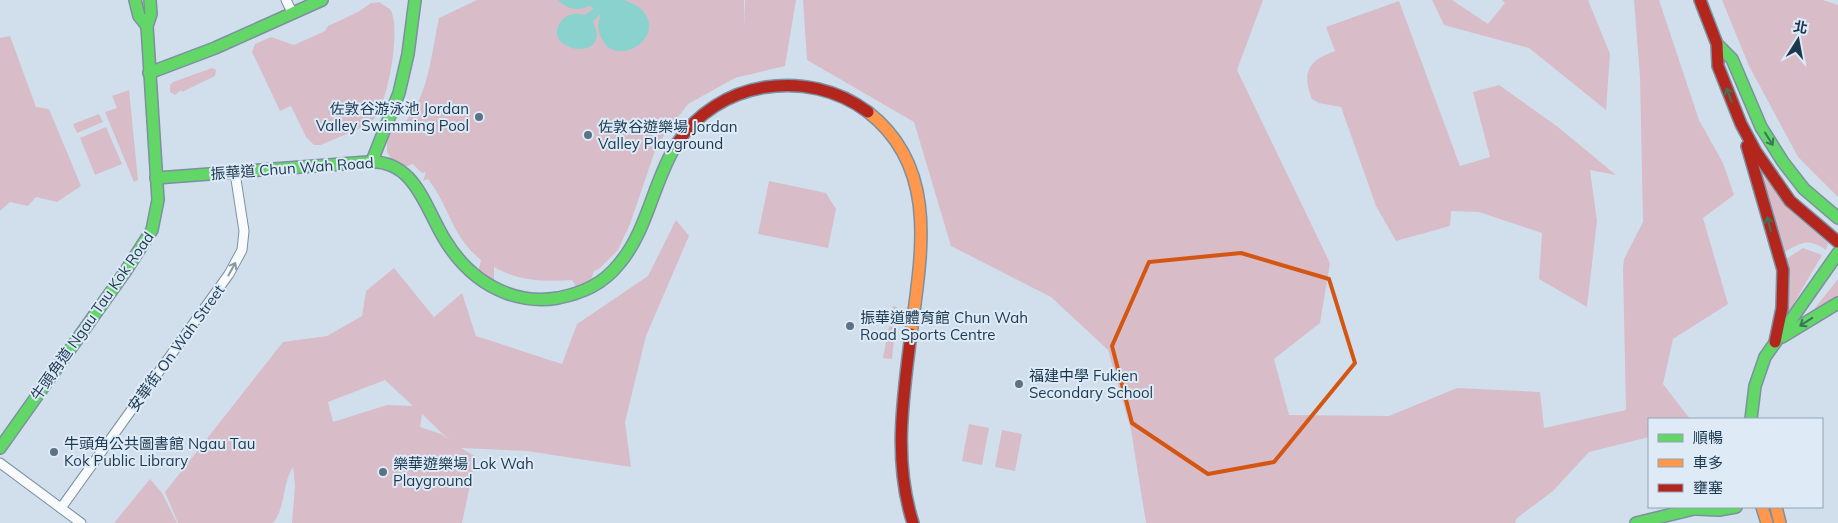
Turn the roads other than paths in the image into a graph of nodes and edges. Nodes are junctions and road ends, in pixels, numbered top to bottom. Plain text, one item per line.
1 (135, 0) edge
2 (150, 0) edge
3 (322, 0) edge
4 (415, 0) edge
5 (1700, 0) edge
6 (147, 26) junction
7 (1717, 44) junction
8 (148, 73) junction
9 (1741, 124) junction
10 (372, 161) junction
11 (235, 173) junction
12 (156, 178) junction
13 (1838, 218) edge
14 (1838, 242) edge
15 (1838, 253) edge
16 (1838, 303) edge
17 (1775, 342) junction
18 (1751, 418) edge
19 (0, 448) edge
20 (0, 464) edge
21 (61, 508) junction
22 (1699, 508) edge
23 (1730, 508) edge
24 (1762, 508) edge
25 (1776, 508) edge
26 (82, 523) edge
27 (913, 523) edge
28 (1636, 523) edge
29 (1767, 523) edge
30 (1780, 523) edge

1 - 6 main road, 牛頭角道 Ngau Tau Kok Road
2 - 6 main road, 牛頭角道 Ngau Tau Kok Road
3 - 8 main road
4 - 10 main road
5 - 7 main road
6 - 8 main road, 牛頭角道 Ngau Tau Kok Road
9 -> 7 main road
7 -> 13 main road
8 - 12 main road, 牛頭角道 Ngau Tau Kok Road
9 - 14 main road
17 -> 9 main road
10 - 11 main road, 振華道 Chun Wah Road
10 - 27 main road, 振華道 Chun Wah Road
11 - 12 main road, 振華道 Chun Wah Road
21 -> 11 street, 安華街 On Wah Street
12 - 19 main road, 牛頭角道 Ngau Tau Kok Road
15 - 17 main road
16 -> 17 main road
17 - 18 main road
20 - 21 street
21 - 26 street
22 - 23 main road
22 - 28 main road
24 - 29 main road
25 - 30 main road

